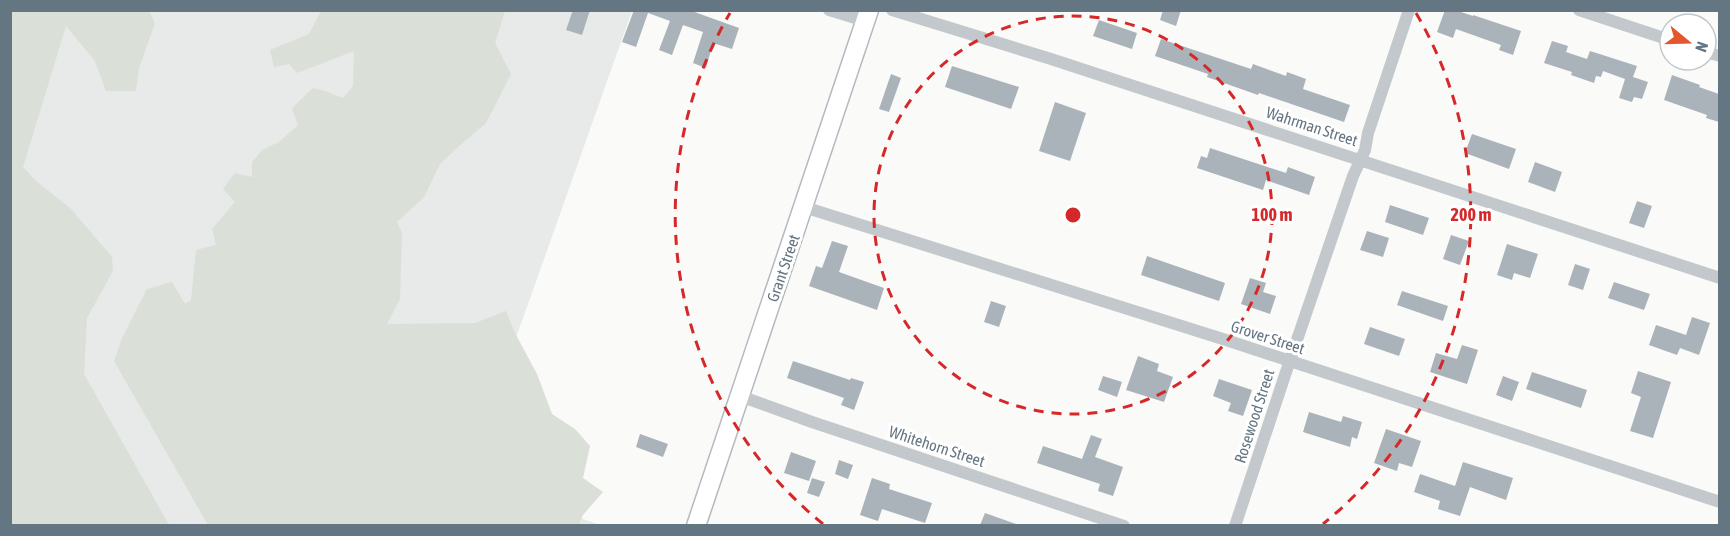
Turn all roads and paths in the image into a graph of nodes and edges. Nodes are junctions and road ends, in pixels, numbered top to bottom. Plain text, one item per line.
1 (829, 10) edge
2 (892, 10) edge
3 (1409, 10) edge
4 (1579, 10) edge
5 (867, 16) edge
6 (1658, 36) edge
7 (1361, 160) junction
8 (804, 207) junction
9 (1719, 278) edge
10 (1290, 362) junction
11 (740, 396) junction
12 (1719, 502) edge
13 (696, 525) edge
14 (1124, 525) edge
15 (1235, 525) edge

1 - 5 street
2 - 7 street, Wahrman Street
3 - 7 street, Rosewood Street
4 - 6 street
5 - 8 street, Grant Street
7 - 9 street, Wahrman Street
7 - 10 street, Rosewood Street
8 - 10 street, Grover Street
8 - 11 street, Grant Street
10 - 12 street, Grover Street
10 - 15 street, Rosewood Street
11 - 13 street, Grant Street
11 - 14 street, Whitehorn Street

